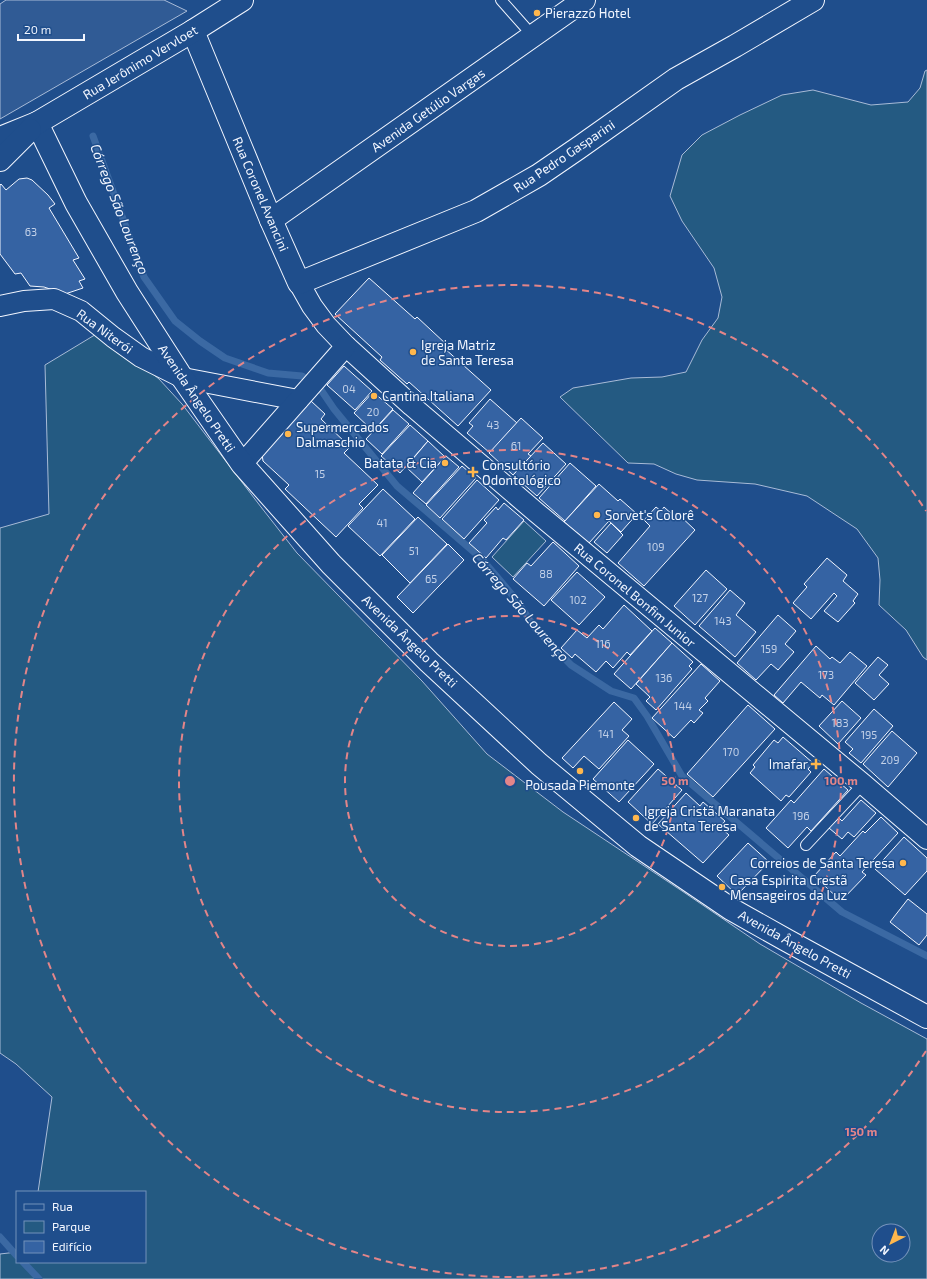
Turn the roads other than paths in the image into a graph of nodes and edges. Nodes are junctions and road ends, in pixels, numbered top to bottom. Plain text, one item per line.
1 (242, 0) edge
2 (501, 0) edge
3 (584, 0) edge
4 (813, 0) edge
5 (193, 31) junction
6 (533, 36) junction
7 (37, 123) junction
8 (0, 138) edge
9 (0, 160) edge
10 (271, 220) junction
11 (299, 283) junction
12 (0, 306) edge
13 (346, 346) junction
14 (183, 378) junction
15 (310, 388) junction
16 (242, 464) junction
17 (863, 784) junction
18 (927, 839) edge
19 (806, 845) dead end
20 (927, 1017) edge

1 - 5 main road, Rua Jerônimo Vervloet
2 - 6 lane
3 - 6 main road, Avenida Getúlio Vargas
4 - 11 main road, Rua Pedro Gasparini
5 - 7 main road, Rua Jerônimo Vervloet
5 - 10 main road, Rua Coronel Avancini
6 - 10 main road, Avenida Getúlio Vargas
7 - 8 main road
7 - 9 main road
7 - 14 main road, Avenida Ângelo Pretti
10 - 11 main road, Rua Coronel Avancini
11 - 13 street, Rua Coronel Avancini
12 - 14 street, Rua Niterói
13 - 15 street
13 - 17 street, Rua Coronel Bonfim Junior
14 - 15 street, Rua Niterói
14 - 16 main road, Avenida Ângelo Pretti
15 - 16 street
16 - 20 main road, Avenida Ângelo Pretti
17 - 18 street, Rua Coronel Bonfim Junior
17 - 19 lane

